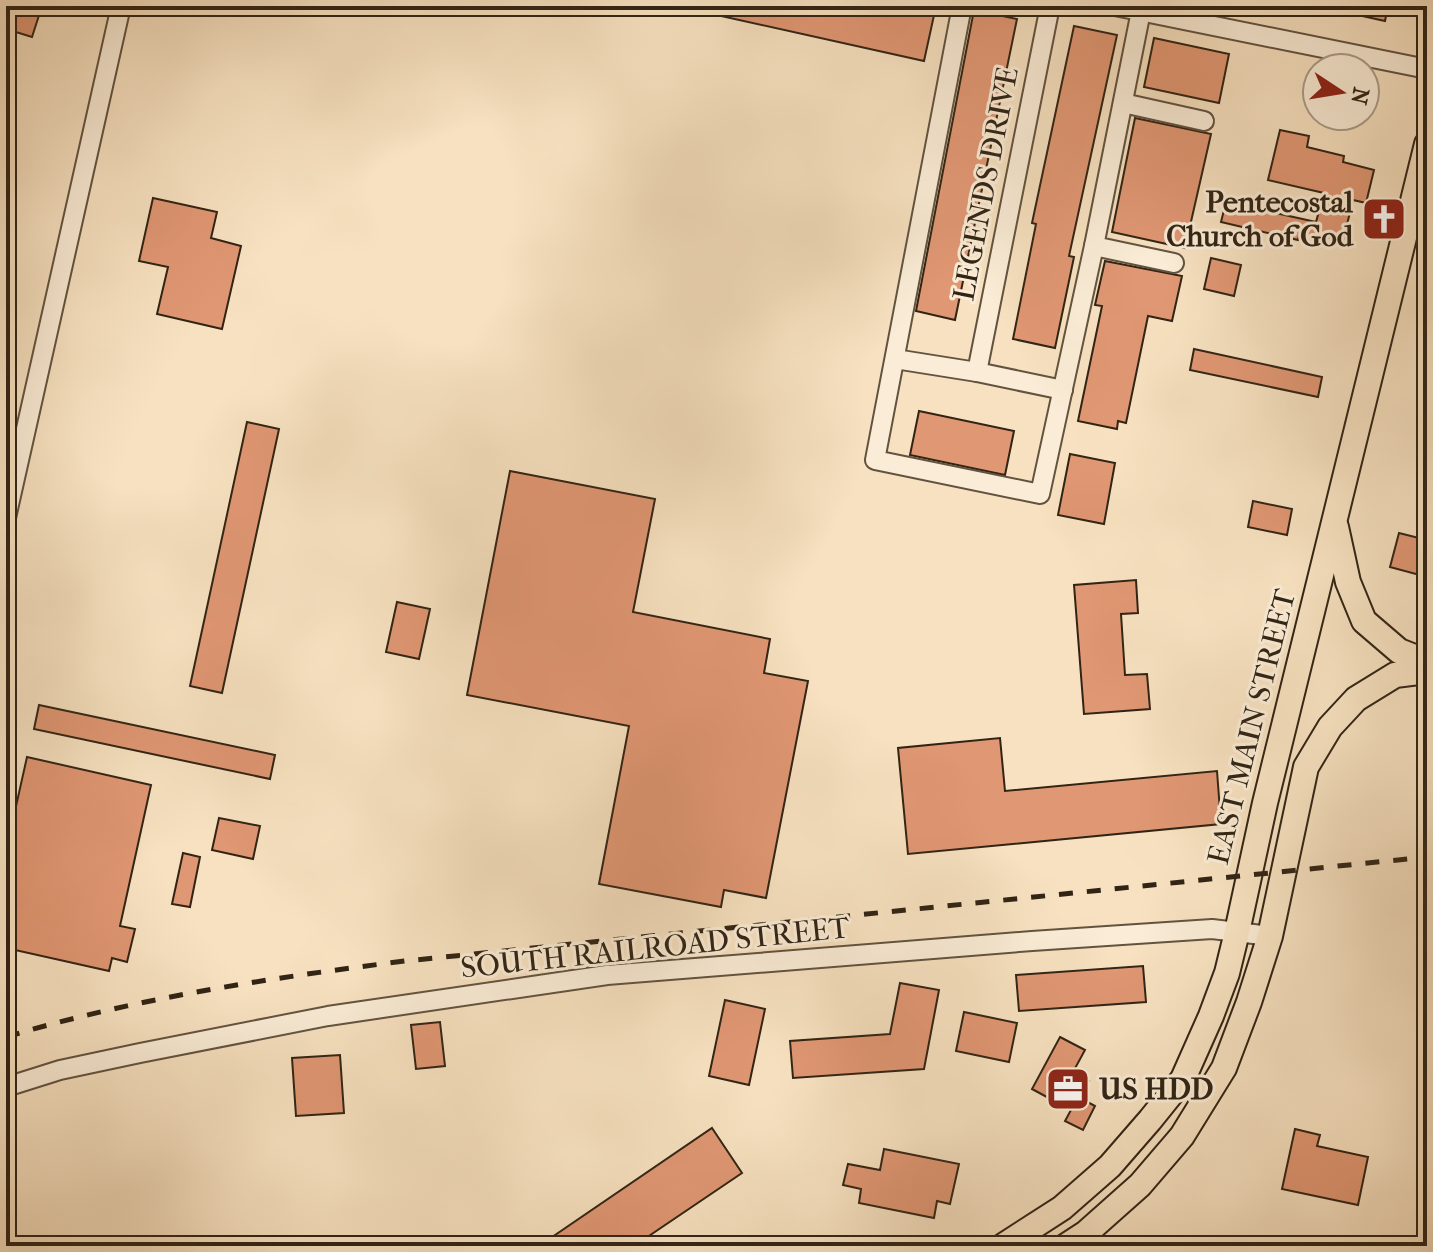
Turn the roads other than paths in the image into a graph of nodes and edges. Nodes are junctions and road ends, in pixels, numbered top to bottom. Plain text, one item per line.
1 (121, 6) edge
2 (962, 6) edge
3 (1050, 6) edge
4 (1115, 6) edge
5 (1141, 9) edge
6 (1427, 69) edge
7 (1123, 103) junction
8 (1204, 121) dead end
9 (1427, 144) edge
10 (1094, 246) junction
11 (1174, 263) dead end
12 (895, 359) junction
13 (977, 372) junction
14 (1063, 390) junction
15 (6, 425) edge
16 (25, 429) junction
17 (6, 518) edge
18 (1335, 521) junction
19 (1427, 662) edge
20 (1427, 671) edge
21 (1237, 932) junction
22 (1270, 936) junction
23 (6, 1087) edge
24 (1003, 1246) edge
25 (1066, 1246) edge

1 - 16 street
2 - 12 street
3 - 13 street, LEGENDS DRIVE
4 - 5 street
5 - 6 street
5 - 7 street
7 - 8 street
7 - 10 street
9 - 18 main road, EAST MAIN STREET
10 - 11 street
10 - 14 street
12 - 13 street
12 - 14 street
13 - 14 street
15 - 16 street
16 - 17 street
18 - 19 main road
18 - 21 main road, EAST MAIN STREET
20 - 22 main road, EAST MAIN STREET
21 - 22 street, SOUTH RAILROAD STREET
21 - 23 street, SOUTH RAILROAD STREET
21 - 24 main road, EAST MAIN STREET
22 - 25 main road, EAST MAIN STREET

